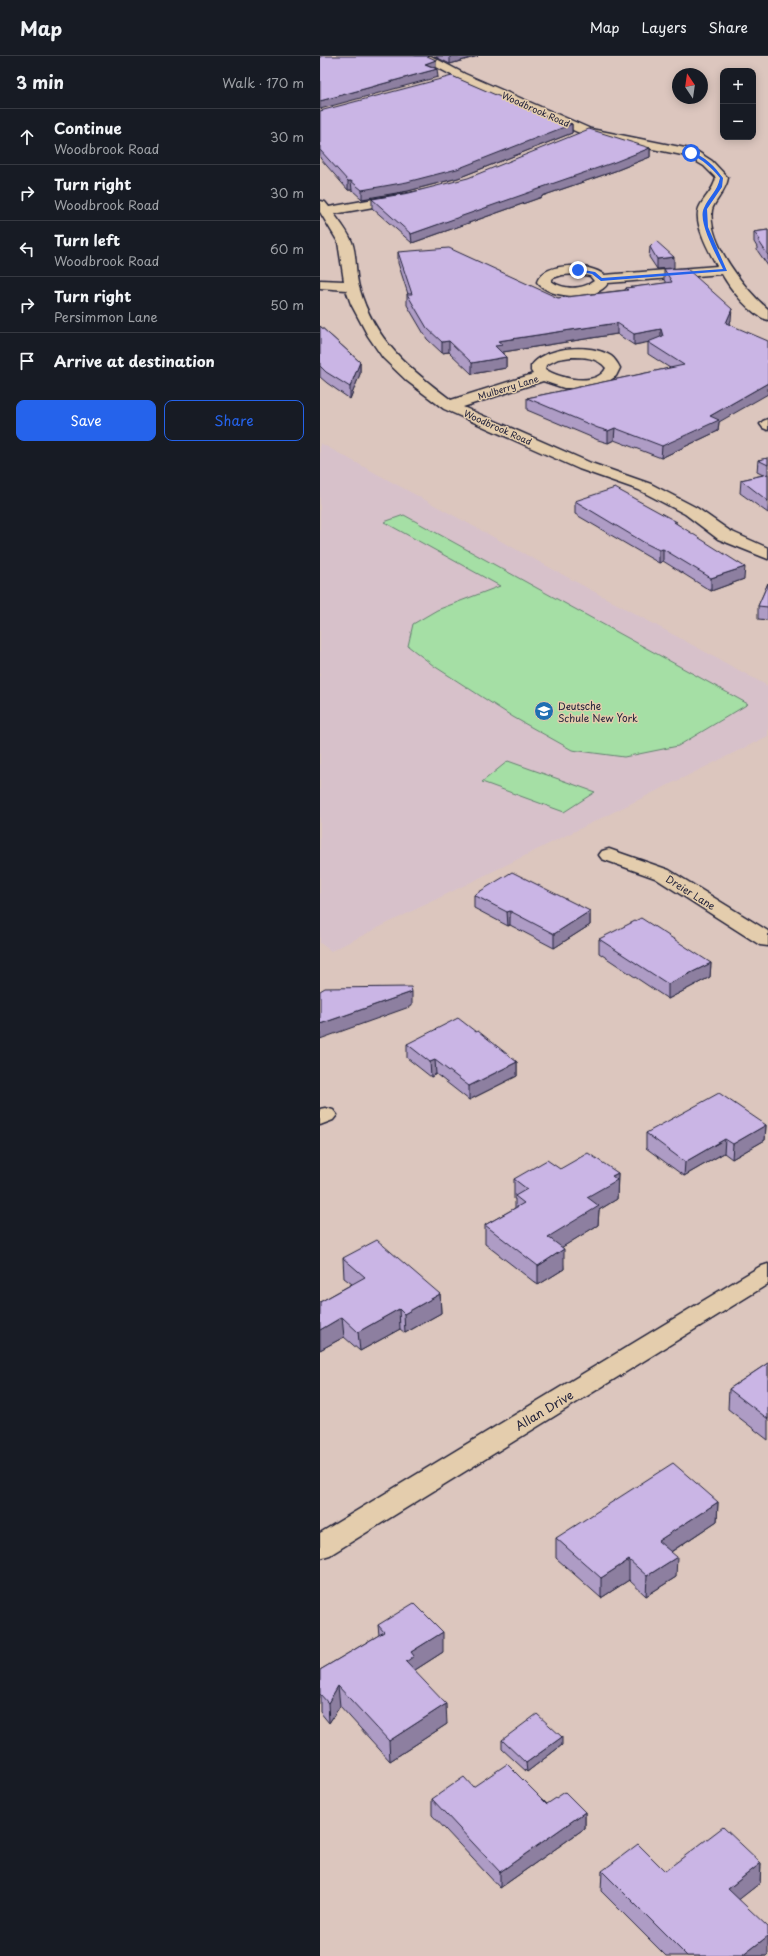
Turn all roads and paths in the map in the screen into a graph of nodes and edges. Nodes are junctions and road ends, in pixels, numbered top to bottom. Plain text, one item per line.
1 (422, 56) edge
2 (461, 76) junction
3 (446, 80) edge
4 (588, 132) junction
5 (573, 138) edge
6 (415, 195) edge
7 (323, 208) edge
8 (726, 270) junction
9 (601, 279) dead end
10 (320, 284) edge
11 (352, 286) junction
12 (768, 316) edge
13 (543, 376) dead end
14 (449, 406) junction
15 (768, 554) edge
16 (609, 855) dead end
17 (768, 940) edge
18 (767, 1275) edge
19 (320, 1547) edge

1 - 2 street, Woodbrook Road
2 - 3 street
2 - 4 street, Woodbrook Road
4 - 5 street
4 - 8 street, Woodbrook Road
6 - 7 street
7 - 11 street, Woodbrook Road
8 - 9 street
8 - 12 street, Woodbrook Road
10 - 11 street
11 - 14 street, Woodbrook Road
13 - 14 street, Mulberry Lane
14 - 15 street, Woodbrook Road
16 - 17 street, Dreier Lane
18 - 19 street, Allan Drive

